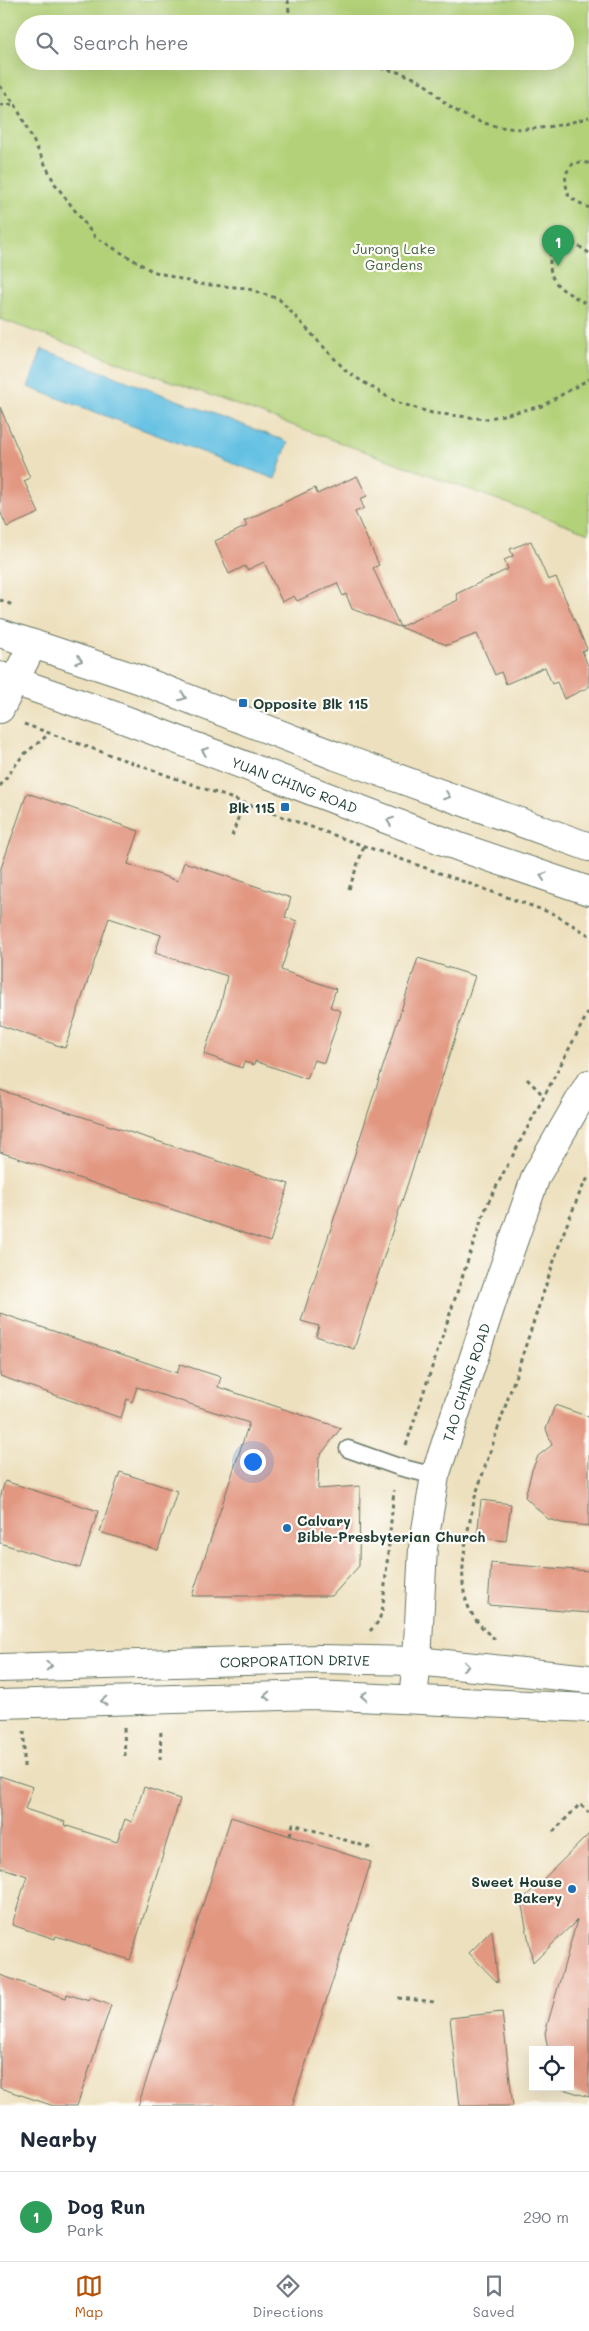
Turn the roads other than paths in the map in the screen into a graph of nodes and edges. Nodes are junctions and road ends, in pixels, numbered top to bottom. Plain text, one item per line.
1 (0, 633) edge
2 (33, 644) junction
3 (7, 678) edge
4 (0, 709) edge
5 (589, 847) edge
6 (589, 891) edge
7 (589, 1084) edge
8 (348, 1450) dead end
9 (435, 1476) junction
10 (417, 1661) junction
11 (0, 1668) edge
12 (589, 1679) edge
13 (413, 1698) junction
14 (12, 1704) edge
15 (589, 1708) edge

1 - 2 street
2 - 3 street
2 -> 5 street
3 - 4 street
6 -> 3 street, YUAN CHING ROAD
7 - 9 street, TAO CHING ROAD
8 - 9 lane
9 - 10 street, TAO CHING ROAD
11 -> 10 street, CORPORATION DRIVE
10 -> 12 street, CORPORATION DRIVE
10 - 13 street, TAO CHING ROAD
13 -> 14 street
13 - 15 street

